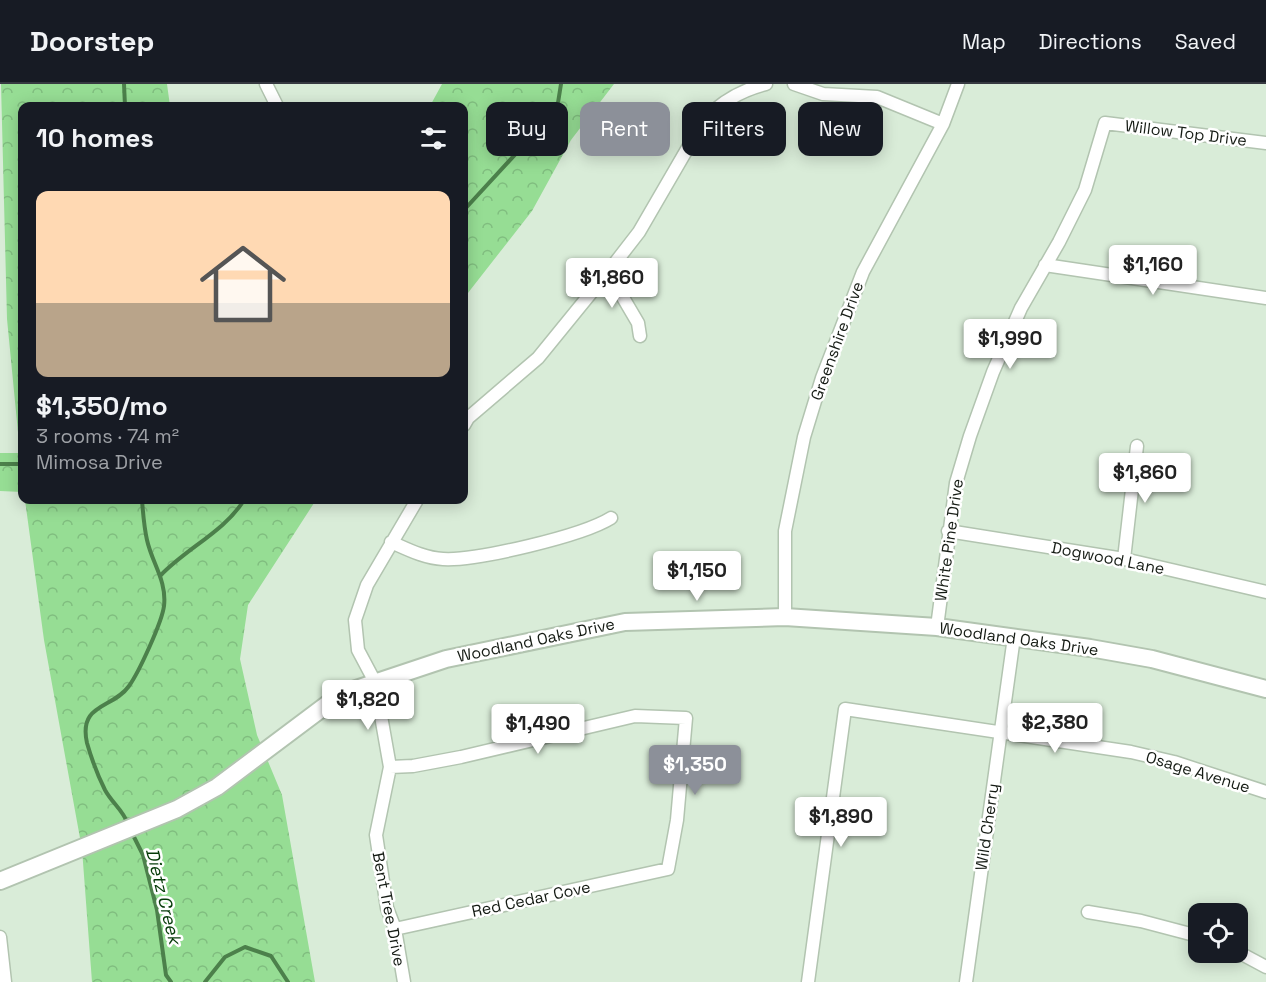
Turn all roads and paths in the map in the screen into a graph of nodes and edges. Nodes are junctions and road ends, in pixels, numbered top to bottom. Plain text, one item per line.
1 (266, 84) edge
2 (766, 84) edge
3 (794, 84) edge
4 (958, 84) edge
5 (275, 102) edge
6 (1105, 123) joint
7 (943, 124) junction
8 (1266, 143) edge
9 (1045, 265) junction
10 (608, 272) junction
11 (1266, 298) edge
12 (640, 336) dead end
13 (468, 418) edge
14 (1137, 446) dead end
15 (415, 504) edge
16 (611, 519) dead end
17 (948, 531) junction
18 (391, 542) junction
19 (1124, 559) junction
20 (1266, 592) edge
21 (785, 617) junction
22 (937, 627) junction
23 (1014, 637) junction
24 (375, 682) junction
25 (1266, 689) edge
26 (1000, 731) junction
27 (390, 767) junction
28 (1266, 792) edge
29 (0, 881) edge
30 (1088, 912) dead end
31 (395, 929) junction
32 (1188, 933) edge
33 (0, 937) edge
34 (1248, 958) edge
35 (1266, 968) edge
36 (5, 982) edge
37 (404, 982) edge
38 (808, 982) edge
39 (966, 982) edge

1 - 5 street
2 - 10 street
3 - 7 street
4 - 7 street, Greenshire Drive
6 - 8 street, Willow Top Drive
6 - 9 street, White Pine Drive
7 - 21 street, Greenshire Drive
9 - 11 street
9 - 17 street, White Pine Drive
10 - 12 street
10 - 13 street
14 - 19 street
15 - 18 street, Bent Tree Drive
16 - 18 street
17 - 19 street, Dogwood Lane
17 - 22 street, White Pine Drive
18 - 24 street, Bent Tree Drive
19 - 20 street, Dogwood Lane
21 - 22 street, Woodland Oaks Drive
21 - 24 street, Woodland Oaks Drive
22 - 23 street, Woodland Oaks Drive
23 - 25 street, Woodland Oaks Drive
23 - 26 street, Wild Cherry
24 - 27 street, Bent Tree Drive
24 - 29 street, Woodland Oaks Drive
26 - 28 street, Osage Avenue
26 - 38 street, Osage Avenue
26 - 39 street, Wild Cherry
27 - 31 street, Bent Tree Drive
27 - 31 street, Red Cedar Cove
30 - 32 street
31 - 37 street, Bent Tree Drive
33 - 36 street
34 - 35 street

